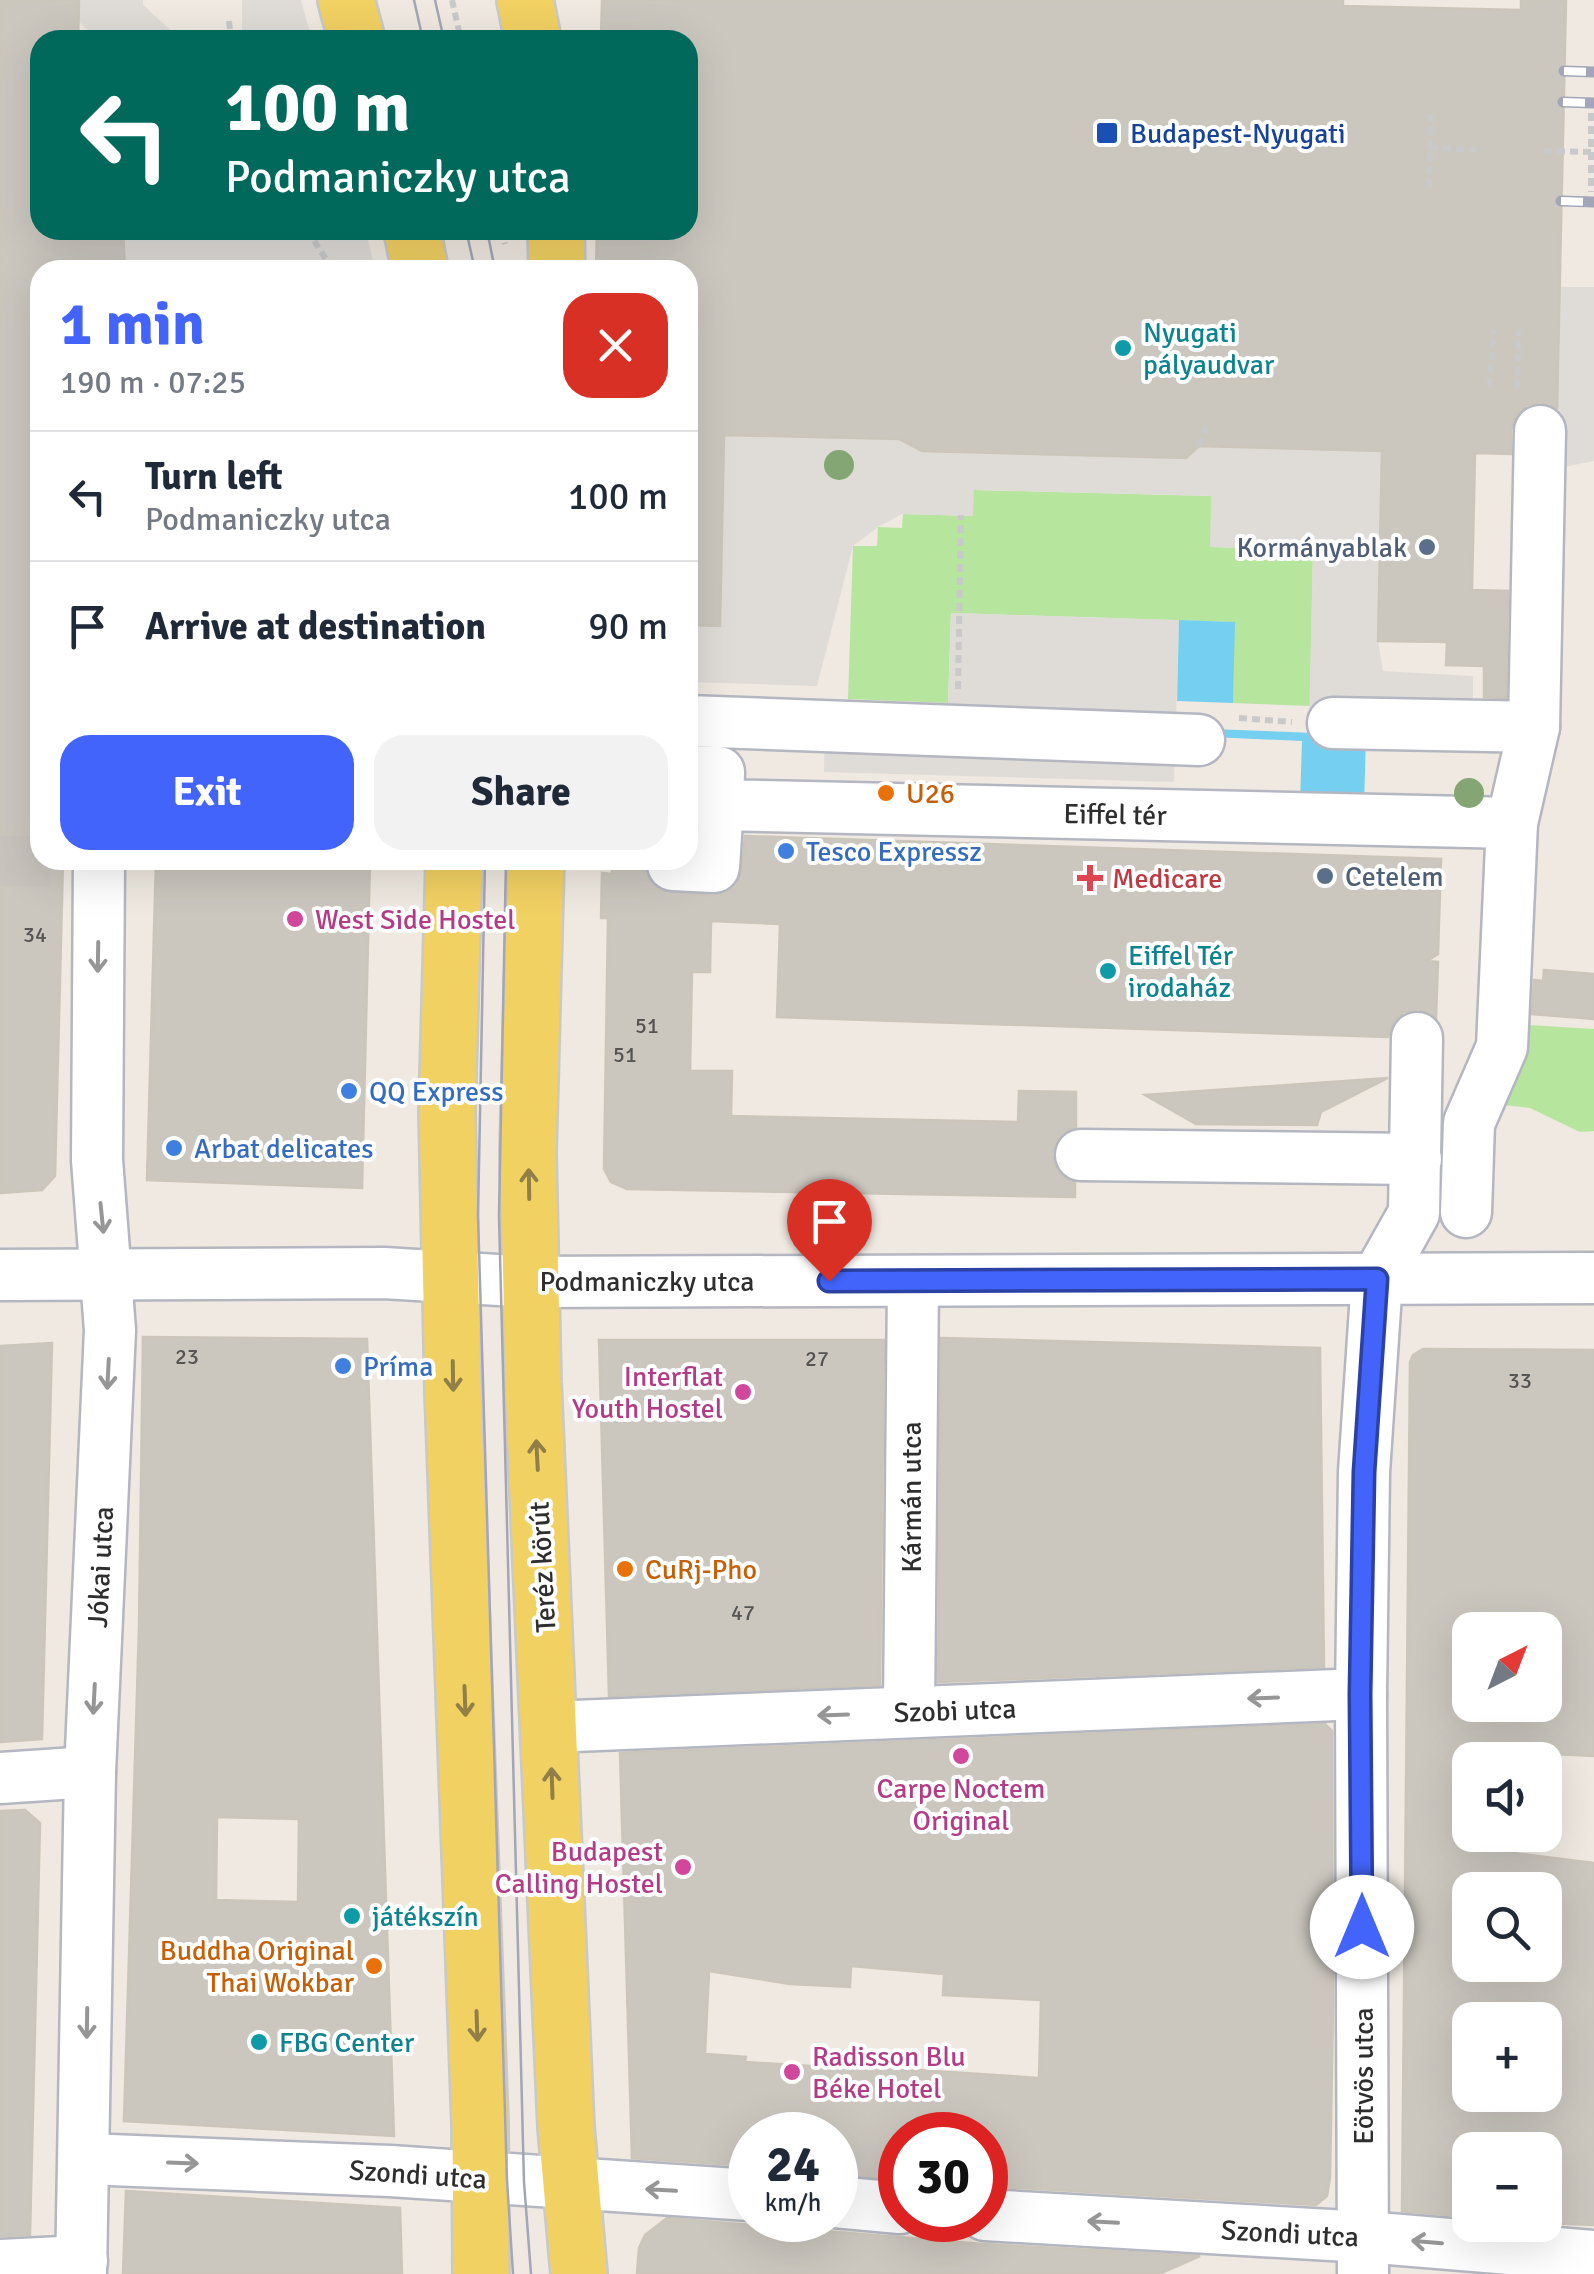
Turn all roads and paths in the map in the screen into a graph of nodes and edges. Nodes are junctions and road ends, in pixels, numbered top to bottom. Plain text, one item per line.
1 (346, 0) edge
2 (452, 0) edge
3 (525, 0) edge
4 (229, 22) dead end
5 (230, 30) edge
6 (354, 30) edge
7 (458, 30) edge
8 (532, 30) edge
9 (1431, 109) dead end
10 (1591, 113) dead end
11 (1430, 148) junction
12 (1483, 150) dead end
13 (1544, 151) dead end
14 (1591, 152) junction
15 (1429, 188) dead end
16 (1591, 192) dead end
17 (1494, 329) dead end
18 (1519, 330) dead end
19 (1489, 386) dead end
20 (1517, 388) dead end
21 (1209, 421) dead end
22 (1540, 431) dead end
23 (1200, 446) dead end
24 (960, 516) dead end
25 (698, 721) edge
26 (1332, 724) joint
27 (1534, 728) junction
28 (957, 732) junction
29 (1199, 740) joint
30 (703, 788) edge
31 (1512, 822) junction
32 (698, 867) edge
33 (87, 870) edge
34 (454, 870) edge
35 (536, 870) edge
36 (1417, 1038) dead end
37 (1081, 1155) dead end
38 (1416, 1159) junction
39 (1466, 1212) dead end
40 (0, 1275) edge
41 (108, 1276) junction
42 (452, 1278) junction
43 (1594, 1278) edge
44 (1377, 1279) junction
45 (913, 1281) junction
46 (531, 1282) junction
47 (1360, 1694) junction
48 (909, 1712) junction
49 (550, 1727) junction
50 (90, 1772) junction
51 (0, 1778) edge
52 (85, 2159) junction
53 (480, 2178) junction
54 (572, 2185) junction
55 (728, 2194) edge
56 (1008, 2217) edge
57 (1364, 2256) edge
58 (1594, 2256) edge
59 (0, 2265) edge
60 (82, 2268) edge
61 (481, 2274) edge
62 (579, 2274) edge

1 - 6 main road
2 - 7 path
3 - 8 main road
4 - 5 path
9 - 11 path
10 - 14 path
11 - 12 path
11 - 15 path
13 - 14 path
14 - 16 path
17 - 19 path
18 - 20 path
21 - 23 path
22 - 27 street
24 - 28 path
25 - 28 street
26 - 27 street
26 - 29 path
27 - 31 street
28 - 29 street
30 - 31 street, Eiffel tér
30 - 32 street, Eiffel tér
31 - 39 street
33 -> 41 street, Jókai utca
34 - 42 main road
46 -> 35 main road, Teréz körút
36 - 38 street
37 - 38 street
38 - 44 street
40 - 41 street, Podmaniczky utca
41 - 42 street, Podmaniczky utca
41 -> 50 street, Jókai utca
42 - 46 street, Podmaniczky utca
42 -> 53 main road
43 - 44 street, Podmaniczky utca
44 - 45 street, Podmaniczky utca
44 - 47 street, Eötvös utca
45 - 46 street, Podmaniczky utca
45 - 48 street, Kármán utca
49 -> 46 main road, Teréz körút
47 -> 48 street, Szobi utca
47 - 57 street, Eötvös utca
48 -> 49 street, Szobi utca
54 -> 49 main road, Teréz körút
50 - 51 street
50 -> 52 street, Jókai utca
52 -> 53 street, Szondi utca
52 - 60 street, Jókai utca
53 - 54 street, Szondi utca
53 - 61 main road
55 -> 54 street, Szondi utca
54 - 62 main road, Teréz körút
57 -> 56 street, Szondi utca
58 -> 57 street, Szondi utca
59 - 60 street

